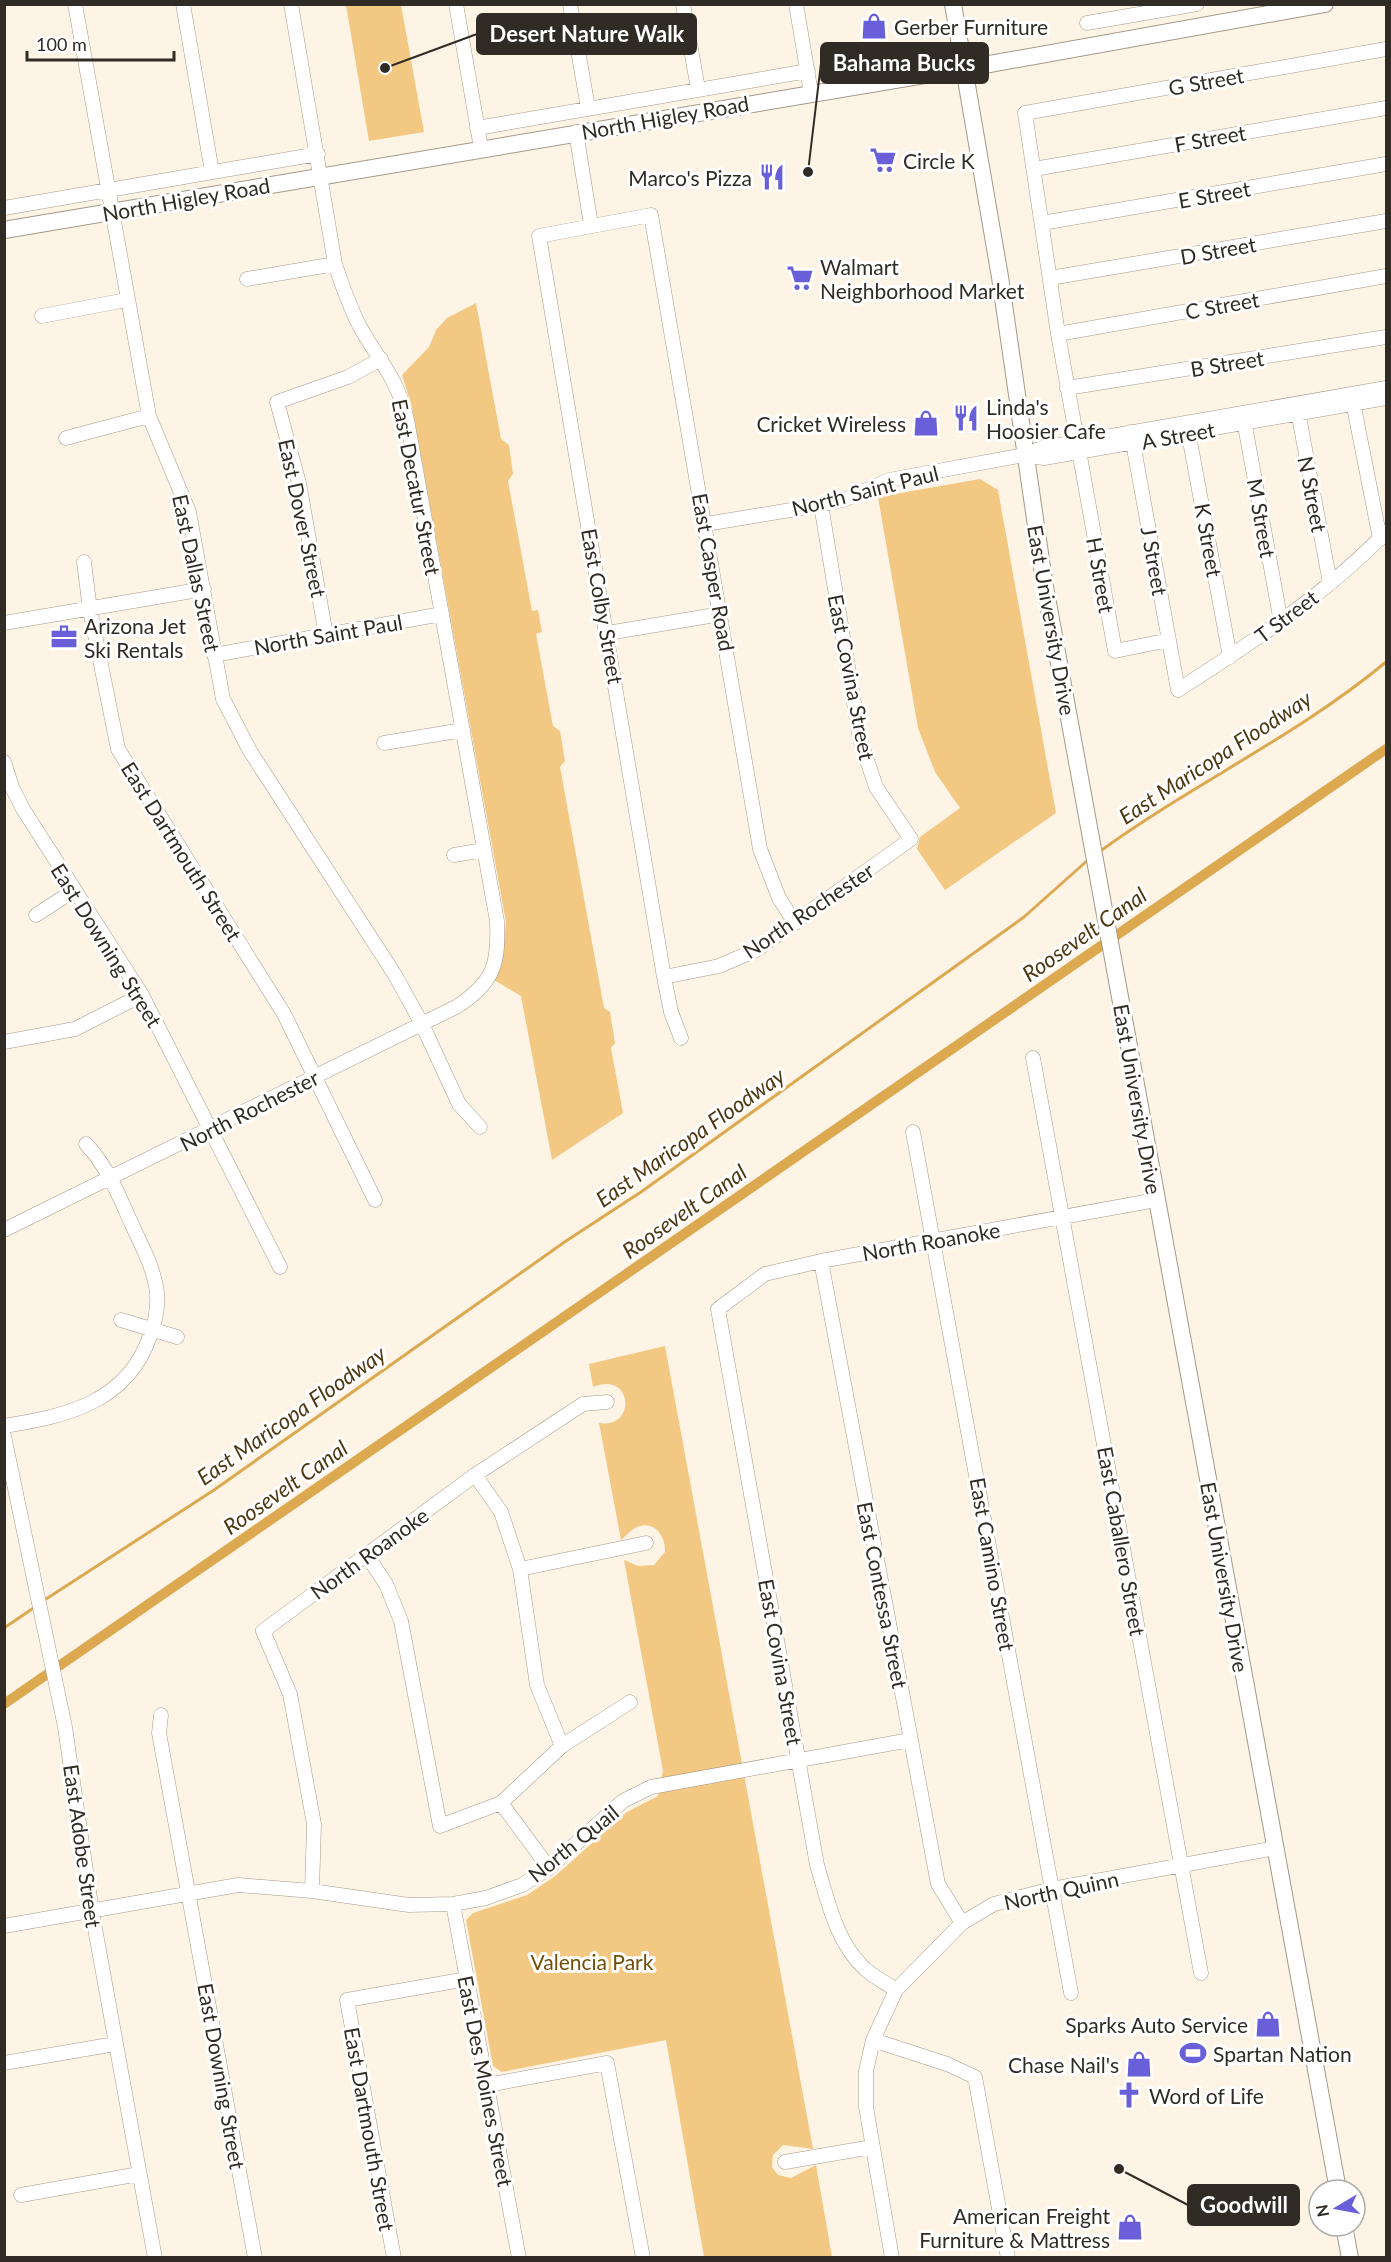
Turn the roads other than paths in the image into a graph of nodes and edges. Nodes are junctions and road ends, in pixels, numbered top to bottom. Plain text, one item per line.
1 (75, 4) edge
2 (183, 4) edge
3 (291, 4) edge
4 (456, 4) edge
5 (570, 4) edge
6 (683, 4) edge
7 (796, 4) edge
8 (953, 4) edge
9 (1197, 4) edge
10 (1325, 4) edge
11 (1087, 23) dead end
12 (1386, 49) edge
13 (964, 68) junction
14 (808, 71) junction
15 (698, 89) junction
16 (811, 93) junction
17 (588, 108) junction
18 (1386, 108) edge
19 (477, 128) junction
20 (576, 132) junction
21 (481, 148) junction
22 (318, 154) junction
23 (1386, 164) edge
24 (1034, 169) junction
25 (213, 172) junction
26 (321, 175) junction
27 (108, 190) junction
28 (4, 208) edge
29 (111, 211) junction
30 (1386, 221) edge
31 (1042, 223) junction
32 (591, 225) junction
33 (4, 230) edge
34 (335, 264) junction
35 (1386, 276) edge
36 (1050, 278) junction
37 (248, 279) dead end
38 (126, 300) junction
39 (42, 316) dead end
40 (1058, 334) junction
41 (1386, 337) edge
42 (381, 359) junction
43 (1067, 388) junction
44 (1386, 388) edge
45 (1386, 398) edge
46 (1352, 399) junction
47 (1297, 409) junction
48 (149, 417) junction
49 (1244, 418) junction
50 (1188, 428) junction
51 (1132, 437) junction
52 (66, 438) dead end
53 (1078, 446) junction
54 (1024, 455) junction
55 (821, 505) junction
56 (706, 524) junction
57 (1383, 535) edge
58 (84, 562) dead end
59 (1330, 583) junction
60 (204, 589) junction
61 (90, 610) junction
62 (442, 614) junction
63 (721, 614) junction
64 (1281, 622) junction
65 (4, 623) edge
66 (608, 633) junction
67 (326, 635) junction
68 (1169, 640) junction
69 (214, 654) junction
70 (1230, 657) junction
71 (1178, 690) joint
72 (463, 730) junction
73 (384, 743) dead end
74 (4, 762) edge
75 (911, 839) joint
76 (484, 850) junction
77 (454, 855) dead end
78 (73, 891) junction
79 (36, 915) dead end
80 (795, 923) junction
81 (664, 977) junction
82 (488, 980) joint
83 (142, 995) junction
84 (422, 1024) junction
85 (681, 1038) dead end
86 (4, 1042) edge
87 (1033, 1058) dead end
88 (315, 1077) junction
89 (480, 1127) dead end
90 (212, 1128) junction
91 (913, 1132) dead end
92 (86, 1144) dead end
93 (111, 1179) junction
94 (375, 1200) dead end
95 (1156, 1200) junction
96 (1062, 1217) junction
97 (4, 1230) edge
98 (933, 1240) junction
99 (821, 1261) junction
100 (280, 1267) dead end
101 (718, 1309) joint
102 (121, 1320) dead end
103 (153, 1329) junction
104 (177, 1337) dead end
105 (607, 1402) dead end
106 (4, 1426) edge
107 (4, 1436) edge
108 (475, 1475) junction
109 (646, 1543) dead end
110 (366, 1554) junction
111 (520, 1569) junction
112 (630, 1702) dead end
113 (161, 1715) dead end
114 (910, 1740) junction
115 (562, 1746) junction
116 (799, 1760) junction
117 (501, 1803) junction
118 (1275, 1848) junction
119 (1182, 1866) junction
120 (549, 1868) junction
121 (1052, 1889) junction
122 (312, 1891) junction
123 (189, 1895) junction
124 (453, 1904) junction
125 (92, 1912) junction
126 (962, 1923) junction
127 (4, 1926) edge
128 (1202, 1973) dead end
129 (467, 1979) junction
130 (896, 1990) junction
131 (1071, 1993) dead end
132 (873, 2040) junction
133 (115, 2044) junction
134 (4, 2063) edge
135 (487, 2085) junction
136 (872, 2147) junction
137 (785, 2162) dead end
138 (140, 2174) junction
139 (1336, 2178) edge
140 (21, 2195) dead end
141 (1346, 2238) edge
142 (155, 2258) edge
143 (255, 2258) edge
144 (394, 2258) edge
145 (519, 2258) edge
146 (643, 2258) edge
147 (892, 2258) edge
148 (1008, 2258) edge
149 (1350, 2258) edge

1 - 27 street, East Dallas Street
2 - 25 street
3 - 22 street, East Decatur Street
4 - 19 street
5 - 17 street
6 - 15 street
7 - 14 street
8 - 13 main road, East University Drive
9 - 11 street
10 - 13 main road, North Higley Road
12 - 24 street, G Street
13 - 16 main road, North Higley Road
13 - 54 main road, East University Drive
14 - 15 street, North Higley Road
14 - 16 street
15 - 17 street, North Higley Road
16 - 20 main road, North Higley Road
17 - 19 street, North Higley Road
18 - 24 street, F Street
19 - 21 street
20 - 21 main road, North Higley Road
20 - 32 street
21 - 26 main road, North Higley Road
22 - 25 street, North Higley Road
22 - 26 street, East Decatur Street
23 - 31 street, E Street
24 - 31 street
25 - 27 street, North Higley Road
26 - 29 main road, North Higley Road
26 - 34 street, East Decatur Street
27 - 28 street, North Higley Road
27 - 29 street, East Dallas Street
29 - 33 main road, North Higley Road
29 - 38 street, East Dallas Street
30 - 36 street, D Street
31 - 36 street
32 - 56 street, East Casper Road
32 - 66 street, East Colby Street
34 - 37 street
34 - 42 street, East Decatur Street
35 - 40 street, C Street
36 - 40 street
38 - 39 street
38 - 48 street, East Dallas Street
40 - 43 street
41 - 43 street, B Street
42 - 62 street, East Decatur Street
42 - 67 street, East Dover Street
43 - 53 street
44 - 46 street, A Street
45 - 46 street, A Street
46 - 47 street, A Street
46 - 57 street
47 - 49 street, A Street
47 - 59 street, N Street
48 - 52 street
48 - 60 street, East Dallas Street
49 - 50 street, A Street
49 - 64 street, M Street
50 - 51 street, A Street
50 - 70 street, K Street
51 - 53 street, A Street
51 - 68 street, J Street
53 - 54 street, A Street
53 - 68 street, H Street
54 - 55 street, North Saint Paul
54 - 95 main road, East University Drive
55 - 56 street, North Saint Paul
55 - 75 street, East Covina Street
56 - 63 street, East Casper Road
57 - 59 street, T Street
58 - 61 street, East Dartmouth Street
59 - 64 street, T Street
60 - 61 street
60 - 69 street, East Dallas Street
61 - 65 street
61 - 88 street, East Dartmouth Street
62 - 67 street, North Saint Paul
62 - 72 street, East Decatur Street
63 - 66 street
63 - 80 street, East Casper Road
64 - 70 street, T Street
66 - 81 street, East Colby Street
67 - 69 street, North Saint Paul
68 - 71 street, J Street
69 - 84 street, East Dallas Street
70 - 71 street, T Street
72 - 73 street
72 - 76 street, East Decatur Street
74 - 78 street, East Downing Street
75 - 80 street, North Rochester
76 - 77 street
76 - 82 street, East Decatur Street
78 - 79 street
78 - 83 street, East Downing Street
80 - 81 street, North Rochester
81 - 85 street, East Colby Street
82 - 84 street, North Rochester
83 - 86 street
83 - 90 street, East Downing Street
84 - 88 street, North Rochester
84 - 89 street, East Dallas Street
87 - 96 street, East Caballero Street
88 - 90 street, North Rochester
88 - 94 street, East Dartmouth Street
90 - 93 street, North Rochester
90 - 100 street, East Downing Street
91 - 98 street, East Camino Street
92 - 93 street
93 - 97 street, North Rochester
93 - 103 street
95 - 96 street, North Roanoke
95 - 118 main road, East University Drive
96 - 98 street, North Roanoke
96 - 119 street, East Caballero Street
98 - 99 street, North Roanoke
98 - 121 street, East Camino Street
99 - 101 street, North Roanoke
99 - 114 street, East Contessa Street
101 - 116 street, East Covina Street
102 - 103 street
103 - 104 street
103 - 106 street
105 - 108 street, North Roanoke
107 - 125 street, East Adobe Street
108 - 110 street, North Roanoke
108 - 111 street
109 - 111 street
110 - 117 street
110 - 122 street, North Roanoke
111 - 115 street
112 - 115 street
113 - 123 street, East Downing Street
114 - 116 street, North Quail
114 - 126 street, East Contessa Street
115 - 117 street
116 - 120 street, North Quail
116 - 130 street, East Covina Street
117 - 120 street
118 - 119 street, North Quinn
118 - 139 main road, East University Drive
119 - 121 street, North Quinn
119 - 128 street, East Caballero Street
120 - 124 street, North Quail
121 - 126 street, North Quinn
121 - 131 street, East Camino Street
122 - 123 street, North Quail
122 - 124 street, North Quail
123 - 125 street, North Quail
123 - 143 street, East Downing Street
124 - 129 street, East Des Moines Street
125 - 127 street, North Quail
125 - 133 street, East Adobe Street
126 - 130 street, North Quinn
129 - 135 street, East Des Moines Street
129 - 144 street, East Dartmouth Street
130 - 132 street, North Quinn
132 - 136 street
132 - 148 street
133 - 134 street
133 - 138 street, East Adobe Street
135 - 145 street, East Des Moines Street
135 - 146 street
136 - 137 street
136 - 147 street
138 - 140 street
138 - 142 street, East Adobe Street
141 - 149 main road

